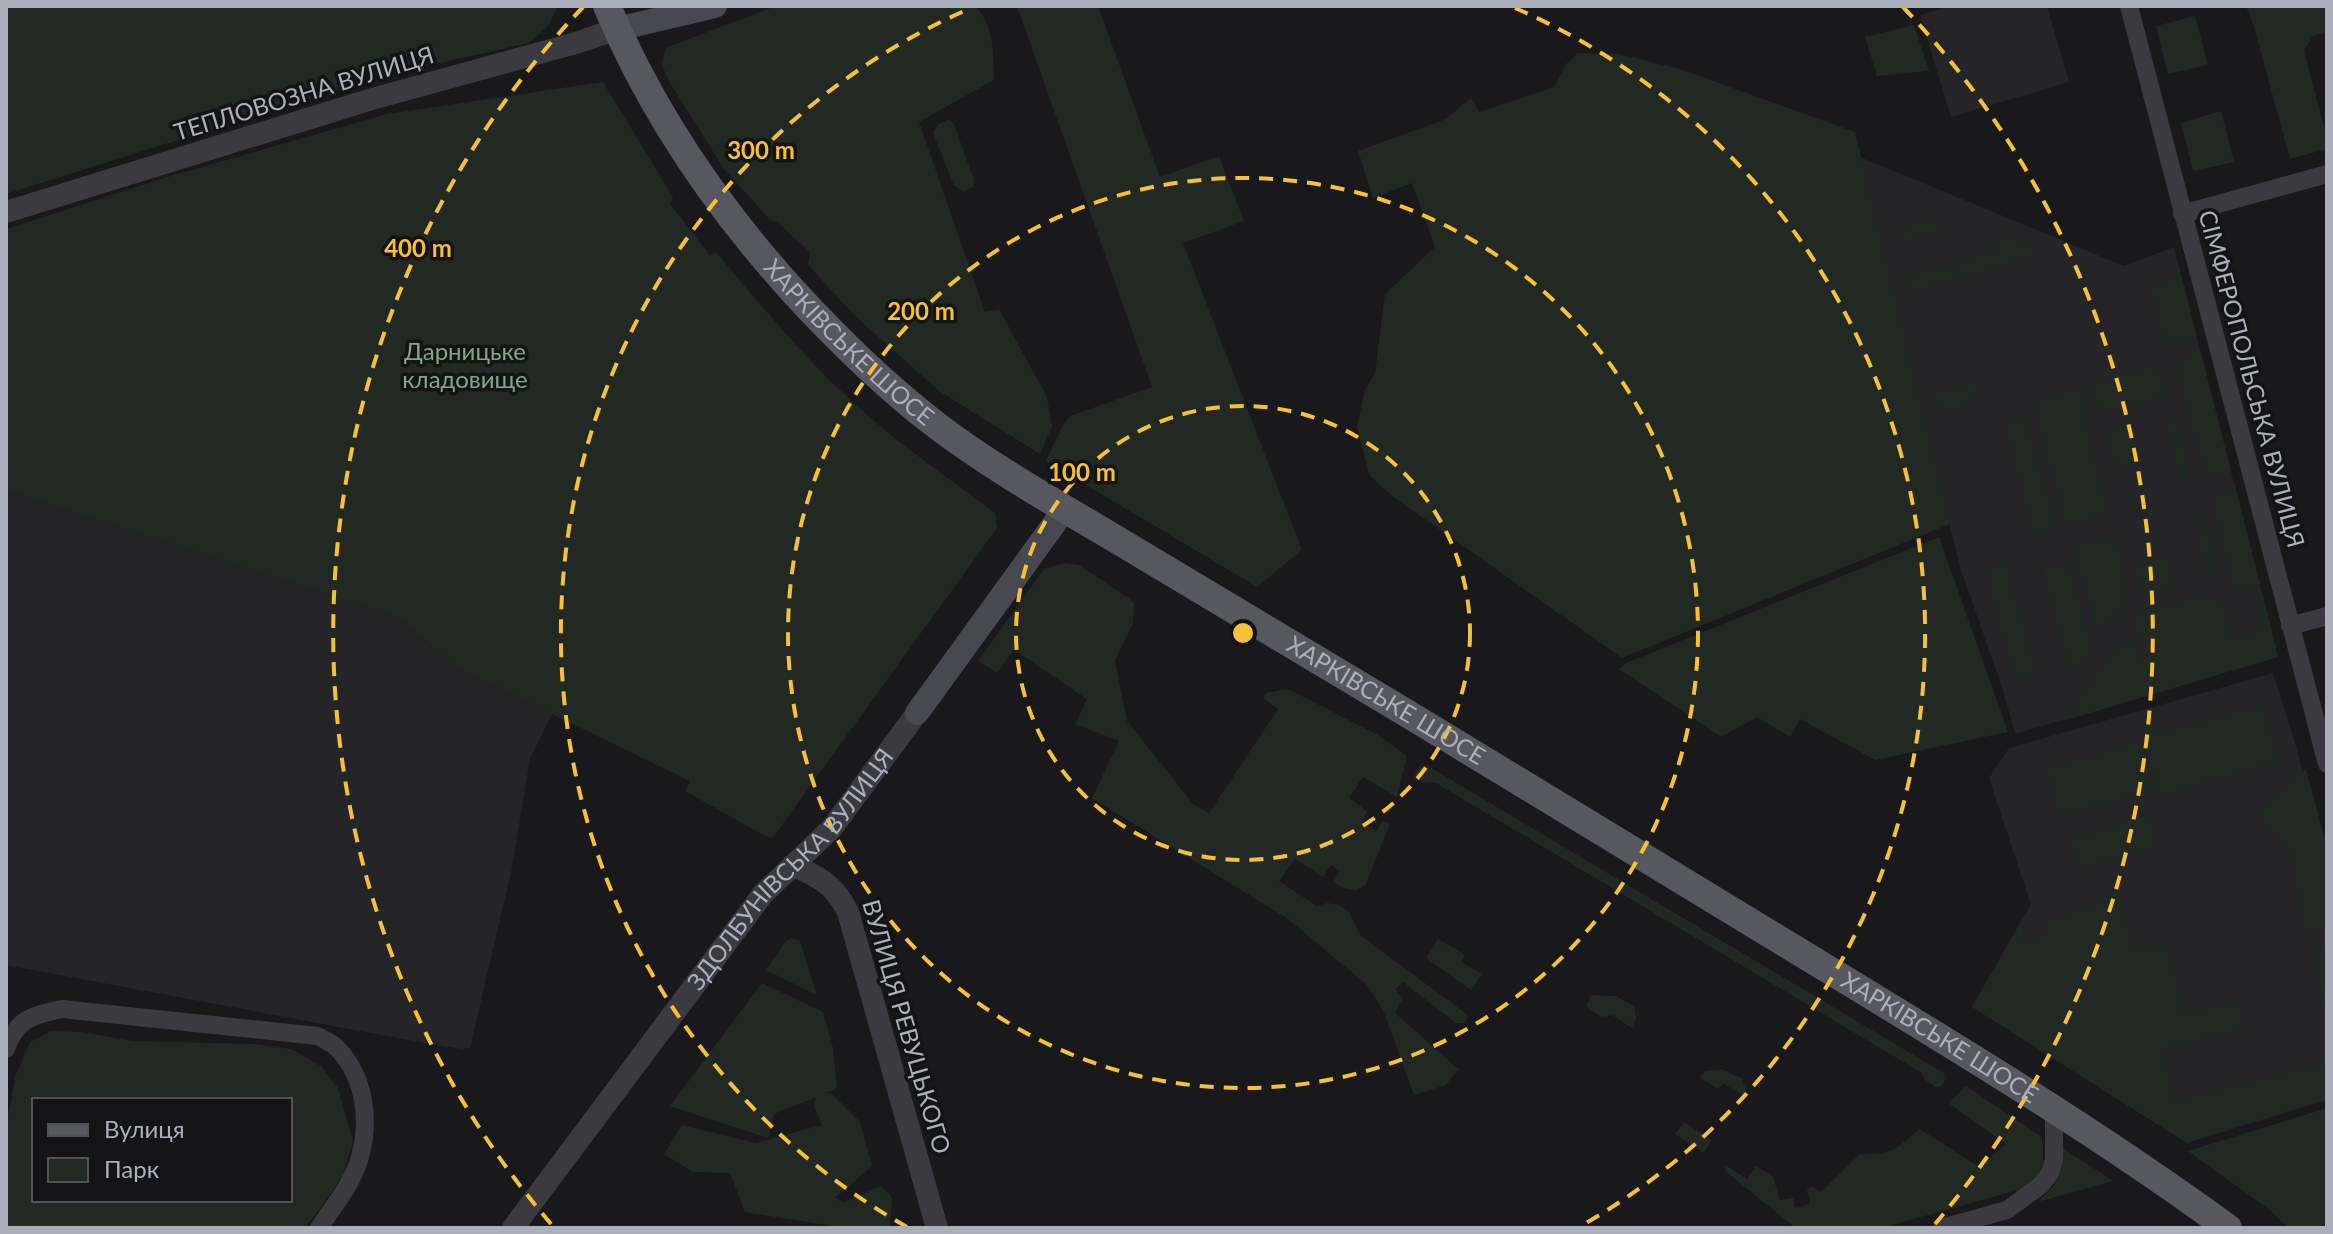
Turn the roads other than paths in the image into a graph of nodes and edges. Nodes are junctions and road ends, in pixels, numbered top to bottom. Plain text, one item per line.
1 (594, 6) edge
2 (659, 6) edge
3 (715, 6) edge
4 (2129, 6) edge
5 (612, 18) edge
6 (2327, 174) edge
7 (6, 212) edge
8 (2182, 214) junction
9 (1065, 509) junction
10 (2327, 616) edge
11 (2290, 626) junction
12 (917, 713) joint
13 (2327, 764) edge
14 (793, 865) junction
15 (6, 1049) edge
16 (2054, 1109) junction
17 (319, 1228) edge
18 (513, 1228) edge
19 (937, 1228) edge
20 (1942, 1228) edge
21 (2228, 1228) edge

1 - 5 main road, ХАРКІВСЬКЕ ШОСЕ
2 - 5 main road
3 - 5 main road
4 - 8 street, СІМФЕРОПОЛЬСЬКА ВУЛИЦЯ
5 - 7 street, ТЕПЛОВОЗНА ВУЛИЦЯ
5 - 9 main road, ХАРКІВСЬКЕ ШОСЕ
6 - 8 street
8 - 11 street, СІМФЕРОПОЛЬСЬКА ВУЛИЦЯ
9 - 12 main road, ЗДОЛБУНІВСЬКА ВУЛИЦЯ
9 - 16 main road, ХАРКІВСЬКЕ ШОСЕ
10 - 11 street
11 - 13 street, СІМФЕРОПОЛЬСЬКА ВУЛИЦЯ
12 - 14 street, ЗДОЛБУНІВСЬКА ВУЛИЦЯ
14 - 18 street, ЗДОЛБУНІВСЬКА ВУЛИЦЯ
14 - 19 street, ВУЛИЦЯ РЕВУЦЬКОГО
15 - 17 street
16 - 20 street
16 - 21 main road, ХАРКІВСЬКЕ ШОСЕ

